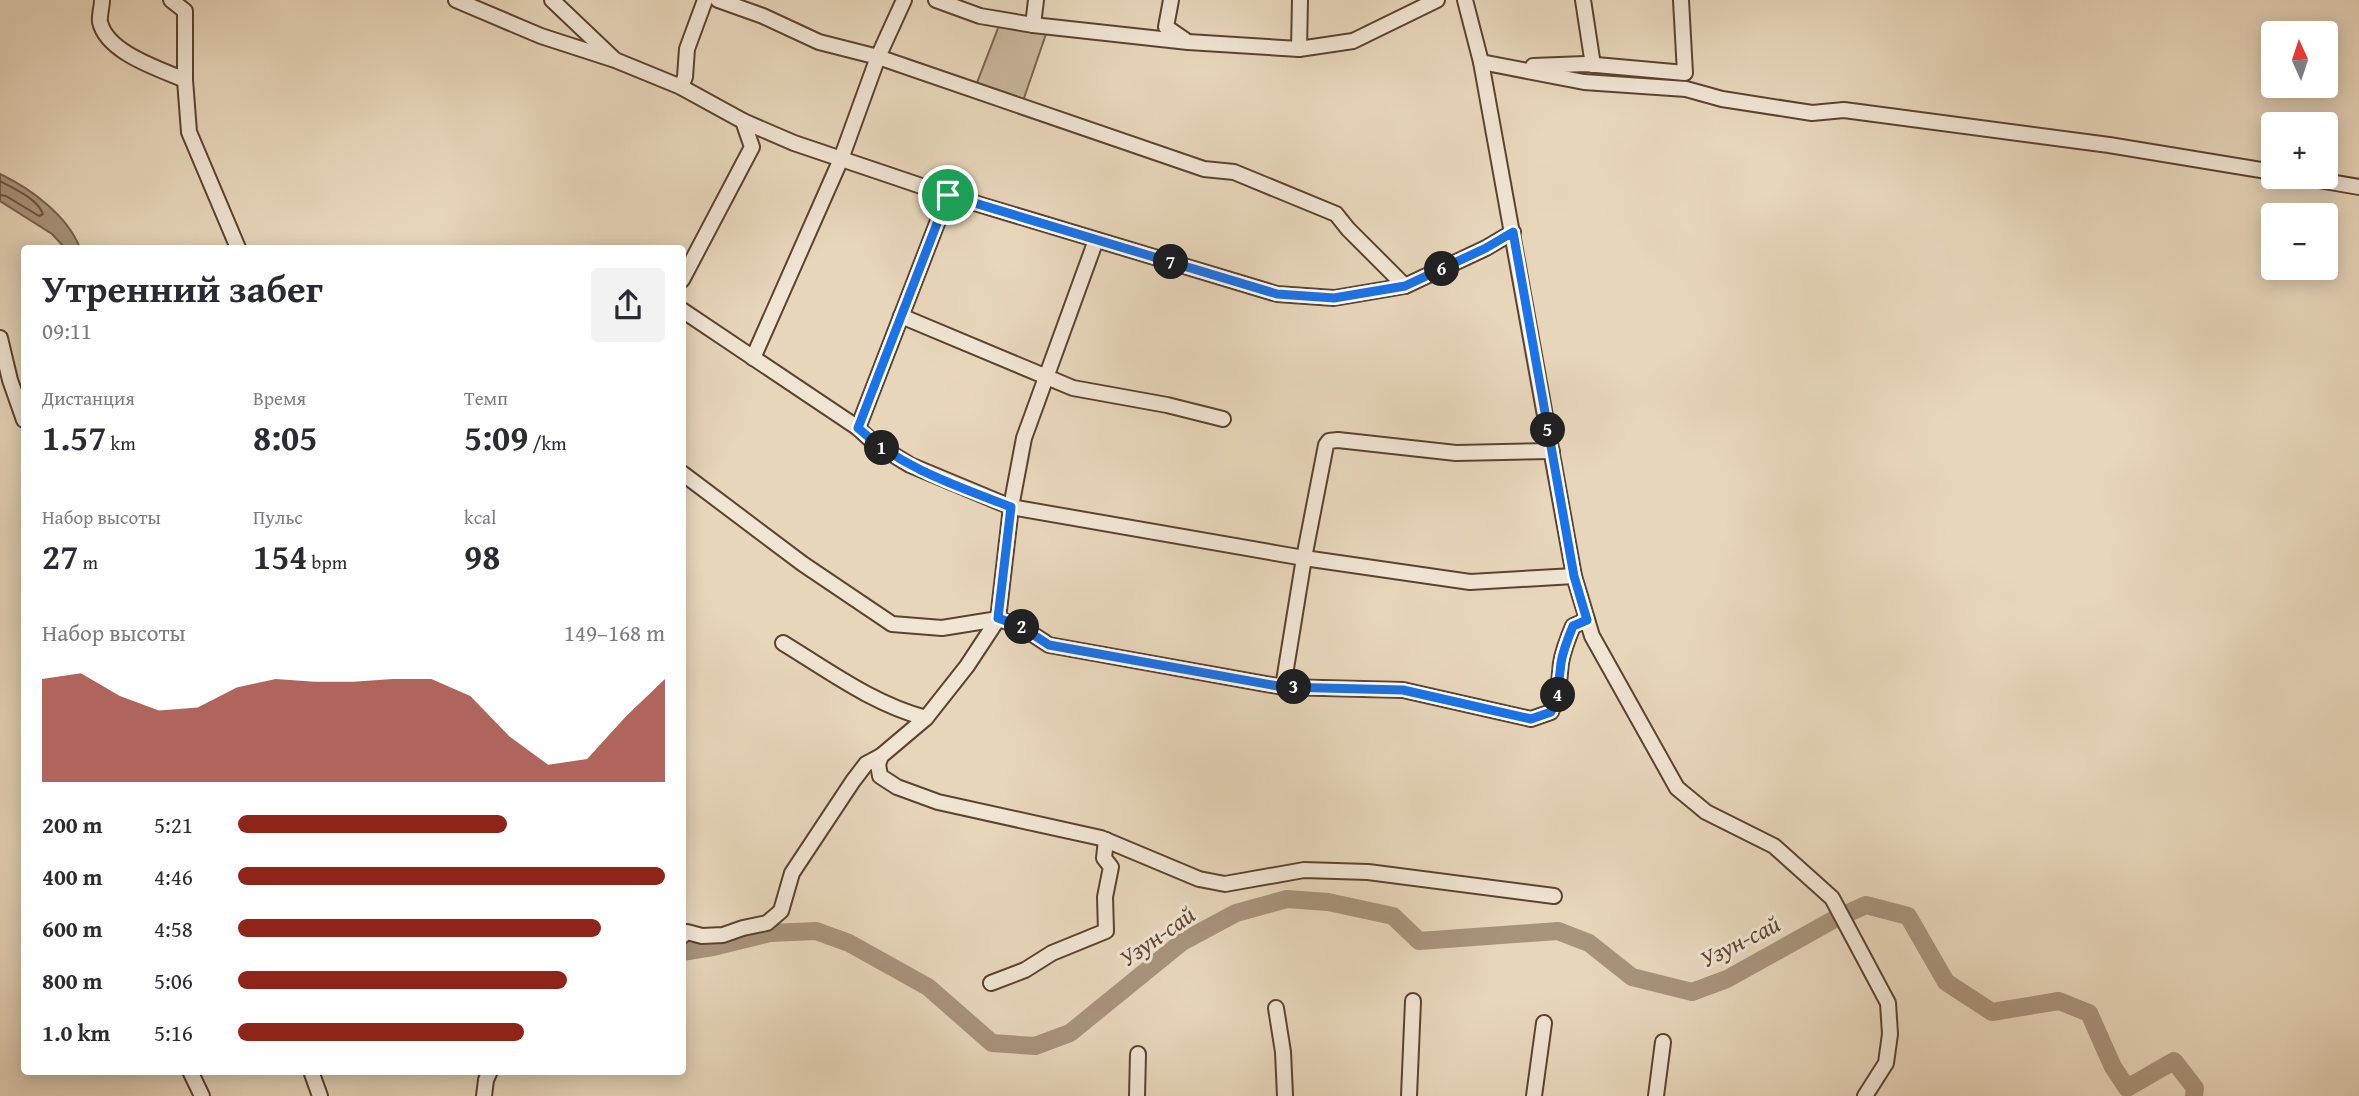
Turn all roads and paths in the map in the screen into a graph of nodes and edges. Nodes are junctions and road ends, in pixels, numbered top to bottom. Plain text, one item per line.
1 (102, 0) edge
2 (171, 0) edge
3 (456, 0) edge
4 (705, 0) edge
5 (718, 0) edge
6 (904, 0) edge
7 (936, 0) edge
8 (1036, 0) edge
9 (1171, 0) edge
10 (1300, 0) edge
11 (1437, 0) edge
12 (1465, 0) edge
13 (1583, 0) edge
14 (1681, 0) edge
15 (554, 3) edge
16 (1032, 24) junction
17 (1188, 42) junction
18 (1298, 49) junction
19 (878, 57) junction
20 (615, 60) junction
21 (1481, 62) junction
22 (1593, 65) junction
23 (1513, 67) junction
24 (185, 80) junction
25 (681, 87) junction
26 (743, 121) junction
27 (841, 159) junction
28 (2261, 170) edge
29 (2338, 183) edge
30 (2359, 187) edge
31 (948, 195) junction
32 (1513, 232) junction
33 (1096, 240) junction
34 (237, 245) edge
35 (686, 271) edge
36 (1405, 286) junction
37 (686, 313) edge
38 (901, 316) junction
39 (0, 338) edge
40 (752, 358) junction
41 (1046, 378) junction
42 (21, 411) edge
43 (1223, 419) dead end
44 (858, 428) junction
45 (1552, 451) junction
46 (686, 475) edge
47 (1011, 507) junction
48 (1304, 558) junction
49 (1574, 576) junction
50 (998, 618) junction
51 (1587, 620) junction
52 (783, 643) dead end
53 (1283, 687) junction
54 (926, 718) junction
55 (881, 756) junction
56 (1106, 841) junction
57 (1554, 896) dead end
58 (686, 933) edge
59 (990, 983) dead end
60 (1413, 1001) dead end
61 (1276, 1008) dead end
62 (1544, 1023) dead end
63 (1663, 1042) dead end
64 (1138, 1054) dead end
65 (192, 1075) edge
66 (312, 1075) edge
67 (488, 1075) edge
68 (202, 1096) edge
69 (320, 1096) edge
70 (484, 1096) edge
71 (1137, 1096) edge
72 (1285, 1096) edge
73 (1409, 1096) edge
74 (1534, 1096) edge
75 (1656, 1096) edge
76 (1865, 1096) edge

1 - 24 street
2 - 24 street
3 - 20 street
4 - 25 street
5 - 19 street
6 - 19 street
7 - 16 street
8 - 16 street
9 - 17 street
10 - 18 street
11 - 18 street
12 - 21 street
13 - 22 street
14 - 22 street
15 - 20 street
16 - 17 street
17 - 18 street
19 - 27 street
19 - 36 street
20 - 25 street
21 - 23 street
21 - 32 street
22 - 23 street
23 - 28 street
24 - 34 street
25 - 26 street
26 - 27 street
26 - 35 street
27 - 31 street
27 - 40 street
29 - 30 street
31 - 33 street
31 - 38 street
32 - 36 street
32 - 45 street
33 - 36 street
33 - 41 street
37 - 40 street
38 - 41 street
38 - 44 street
39 - 42 street
40 - 44 street
41 - 43 street
41 - 47 street
44 - 47 street
45 - 48 street
45 - 49 street
46 - 50 street
47 - 48 street
47 - 50 street
48 - 49 street
48 - 53 street
49 - 51 street
50 - 53 street
50 - 54 street
51 - 53 street
51 - 76 street
52 - 54 street
54 - 55 street
55 - 56 street
55 - 58 street
56 - 57 street
56 - 59 street
60 - 73 street
61 - 72 street
62 - 74 street
63 - 75 street
64 - 71 street
65 - 68 street
66 - 69 street
67 - 70 street

